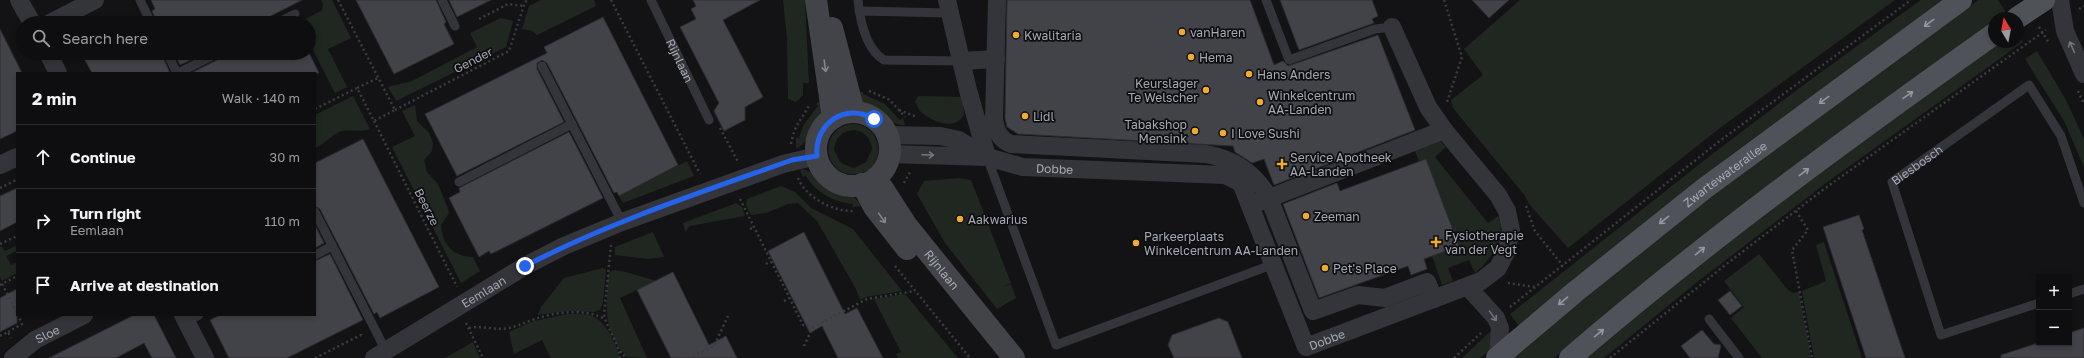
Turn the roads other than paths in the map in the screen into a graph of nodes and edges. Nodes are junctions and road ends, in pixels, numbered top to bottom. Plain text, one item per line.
1 (19, 0) edge
2 (95, 0) edge
3 (140, 0) edge
4 (442, 0) edge
5 (651, 0) edge
6 (816, 0) edge
7 (827, 0) edge
8 (858, 0) edge
9 (997, 0) edge
10 (1266, 0) edge
11 (1961, 0) edge
12 (2044, 0) edge
13 (2060, 0) edge
14 (949, 7) edge
15 (859, 12) junction
16 (2024, 13) edge
17 (295, 14) dead end
18 (28, 16) edge
19 (64, 16) edge
20 (148, 16) edge
21 (291, 16) edge
22 (455, 26) dead end
23 (1392, 27) joint
24 (1988, 38) edge
25 (996, 59) junction
26 (52, 60) edge
27 (171, 60) edge
28 (204, 60) edge
29 (961, 61) junction
30 (542, 66) dead end
31 (58, 72) edge
32 (177, 72) edge
33 (180, 72) edge
34 (2084, 74) edge
35 (838, 90) junction
36 (854, 112) junction
37 (833, 118) junction
38 (709, 120) road end
39 (572, 124) junction
40 (1444, 130) junction
41 (1005, 141) junction
42 (888, 144) junction
43 (817, 156) junction
44 (16, 157) edge
45 (987, 157) junction
46 (0, 165) edge
47 (1242, 172) junction
48 (869, 181) junction
49 (459, 182) dead end
50 (1269, 198) junction
51 (882, 203) junction
52 (2084, 203) edge
53 (1250, 205) junction
54 (316, 214) edge
55 (615, 225) junction
56 (332, 246) junction
57 (316, 254) edge
58 (1274, 264) junction
59 (1468, 287) junction
60 (2084, 289) edge
61 (2072, 293) edge
62 (1434, 299) junction
63 (2036, 304) edge
64 (82, 316) edge
65 (190, 317) edge
66 (1709, 319) dead end
67 (380, 354) edge
68 (1497, 357) edge
69 (13, 358) edge
70 (205, 358) edge
71 (996, 358) edge
72 (1014, 358) edge
73 (1570, 358) edge
74 (1739, 358) edge

1 - 18 street
2 - 19 street
3 - 20 lane
4 - 22 lane
5 - 38 lane, Rijnlaan
6 -> 35 street
7 - 35 street
8 - 15 lane
9 - 25 street
10 - 23 lane
11 -> 68 main road, Zwartewaterallee
12 - 16 main road
34 -> 13 street
14 - 15 lane
14 - 29 street
15 - 29 lane
17 - 21 lane
23 - 40 street, Dobbe
73 -> 24 main road
25 - 29 street
25 - 41 street
26 - 31 street
27 - 32 lane
28 - 33 lane
29 - 45 street
30 - 39 lane
35 - 36 street
35 - 37 street
36 - 37 street
36 - 42 street
37 - 43 street
39 - 49 lane
39 - 55 lane
40 - 50 street
40 - 59 street, Dobbe
41 - 45 street
41 - 47 street
42 -> 45 street, Dobbe
42 - 45 street, Dobbe
42 - 48 street
43 - 48 street
43 - 55 street, Eemlaan
44 - 46 street
45 - 47 street, Dobbe
45 - 58 lane
47 - 50 street
47 - 53 street, Dobbe
48 - 51 street, Rijnlaan
50 - 53 street
50 - 62 street
51 -> 71 street, Rijnlaan
51 - 72 street, Rijnlaan
52 - 63 lane, Biesbosch
53 - 58 street, Dobbe
54 - 56 lane
55 - 67 street, Eemlaan
56 - 57 lane
56 - 67 lane
58 - 62 street, Dobbe
59 - 62 street, Dobbe
59 -> 68 street
60 - 61 lane
64 - 69 street, Sloe
65 - 70 street
66 - 74 lane

